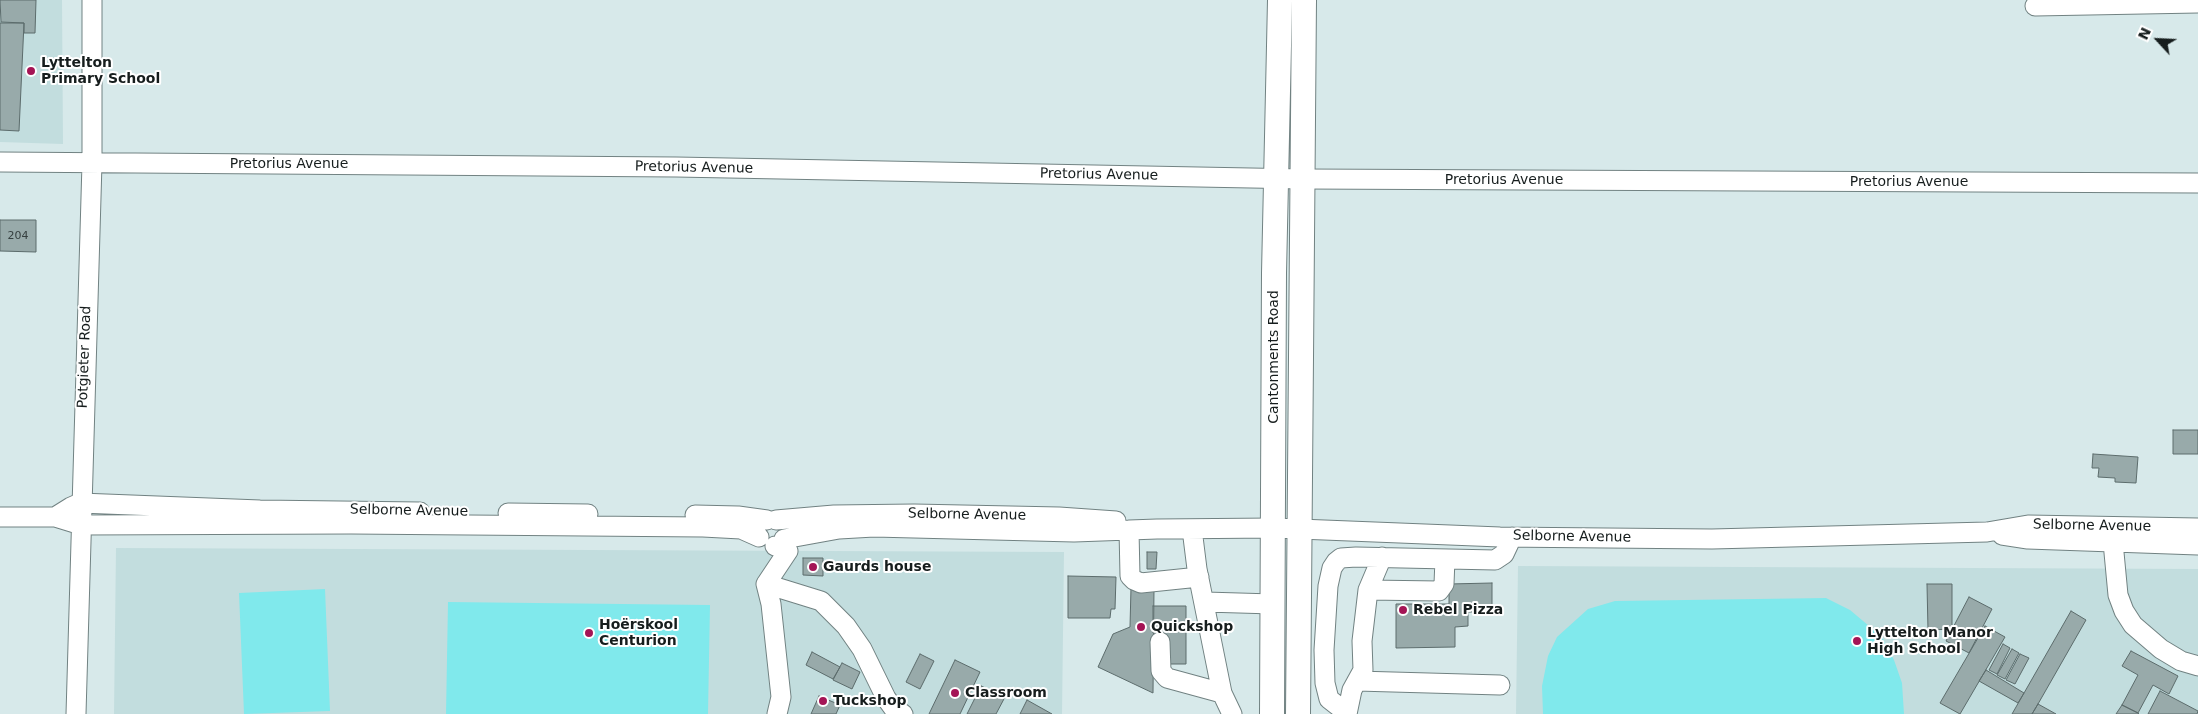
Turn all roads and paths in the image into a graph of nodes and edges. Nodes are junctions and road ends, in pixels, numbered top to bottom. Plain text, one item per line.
1 (92, 0) edge
2 (1280, 0) edge
3 (1304, 0) edge
4 (2198, 3) edge
5 (2035, 6) dead end
6 (0, 162) edge
7 (92, 163) junction
8 (1277, 179) junction
9 (1303, 179) junction
10 (2198, 183) edge
11 (80, 504) junction
12 (0, 517) edge
13 (55, 517) junction
14 (260, 517) junction
15 (81, 525) junction
16 (1102, 525) junction
17 (1274, 528) junction
18 (2198, 528) edge
19 (1157, 529) junction
20 (1192, 529) junction
21 (1299, 529) junction
22 (1129, 530) junction
23 (772, 532) junction
24 (1988, 532) junction
25 (1512, 537) junction
26 (2113, 542) junction
27 (2198, 545) edge
28 (1382, 557) junction
29 (1445, 559) junction
30 (1199, 578) junction
31 (766, 584) junction
32 (1368, 590) junction
33 (1205, 602) junction
34 (1274, 604) junction
35 (1160, 642) dead end
36 (2198, 666) edge
37 (1357, 681) junction
38 (1500, 685) dead end
39 (1222, 693) junction
40 (1347, 713) edge
41 (76, 714) edge
42 (776, 714) edge
43 (903, 714) edge
44 (1232, 714) edge
45 (1272, 714) edge
46 (1298, 714) edge

1 - 7 street, Potgieter Road
2 - 8 main road, Cantonments Road
3 - 9 main road, Cantonments Road
4 - 5 street
6 - 7 street, Pretorius Avenue
7 - 8 street, Pretorius Avenue
7 - 11 street, Potgieter Road
8 - 9 street, Pretorius Avenue
8 - 17 main road, Cantonments Road
9 - 10 street, Pretorius Avenue
9 - 21 main road, Cantonments Road
11 - 13 street, Selborne Avenue
11 - 14 street, Selborne Avenue
11 - 15 street, Potgieter Road
12 - 13 street, Selborne Avenue
13 - 15 street, Selborne Avenue
14 - 15 street, Selborne Avenue
14 - 23 street, Selborne Avenue
15 - 41 street, Potgieter Road
16 - 19 street, Selborne Avenue
16 - 22 street, Selborne Avenue
16 - 23 street, Selborne Avenue
17 - 20 street, Selborne Avenue
17 - 21 street, Selborne Avenue
17 - 34 main road, Cantonments Road
18 - 24 street, Selborne Avenue
19 - 20 street, Selborne Avenue
19 - 22 street, Selborne Avenue
20 - 30 street
21 - 25 street, Selborne Avenue
21 - 46 main road, Cantonments Road
22 - 30 street
23 - 31 street
24 - 25 street, Selborne Avenue
24 - 26 street, Selborne Avenue
25 - 29 street
26 - 27 street, Selborne Avenue
26 - 36 street
28 - 29 street
28 - 32 street
28 - 40 street
29 - 32 street
30 - 33 street
31 - 42 street
31 - 43 street
32 - 37 street
33 - 34 street
33 - 39 street
34 - 45 main road, Cantonments Road
35 - 39 street
37 - 38 street
37 - 40 street
39 - 44 street

